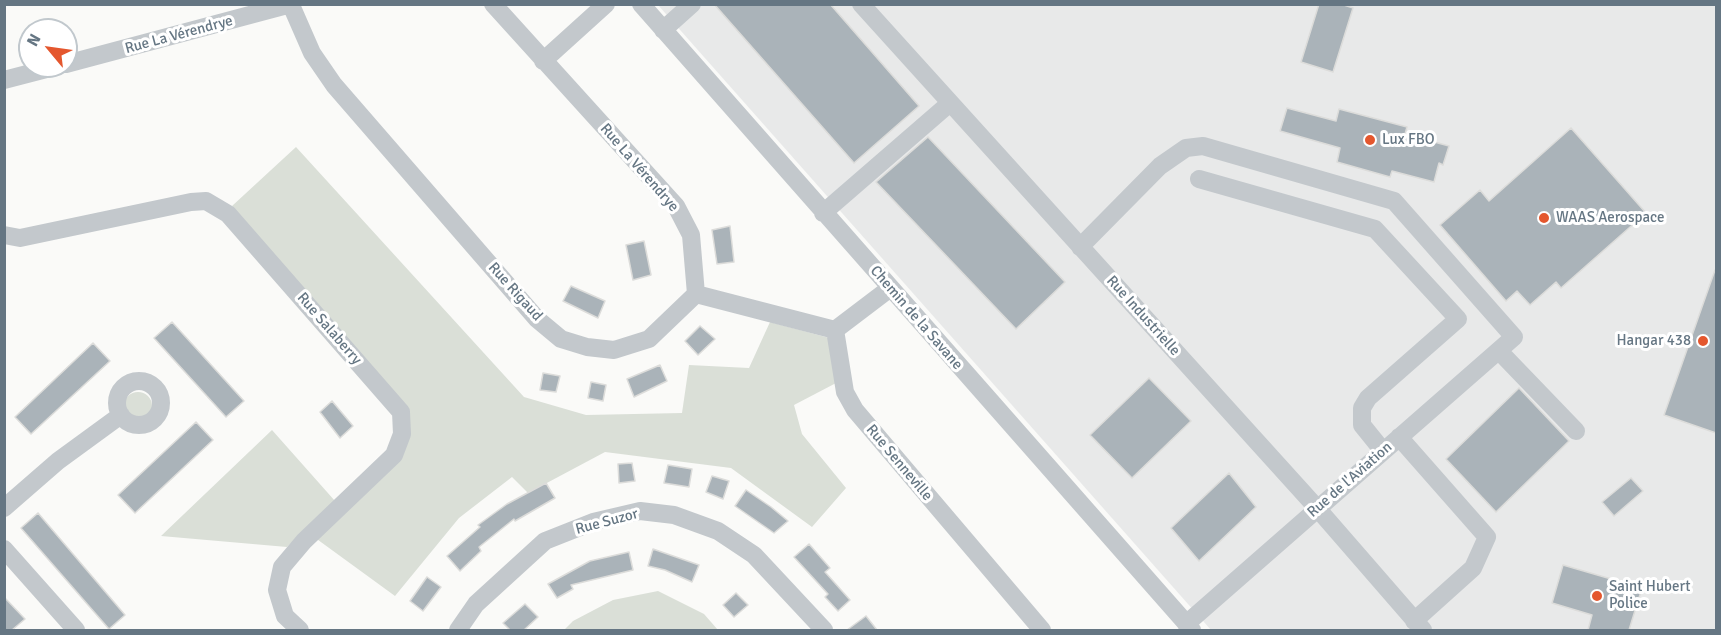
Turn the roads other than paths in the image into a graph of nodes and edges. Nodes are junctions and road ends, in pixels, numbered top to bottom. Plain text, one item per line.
1 (493, 4) edge
2 (606, 4) edge
3 (641, 4) edge
4 (692, 4) edge
5 (861, 4) edge
6 (291, 5) edge
7 (663, 30) junction
8 (78, 61) edge
9 (543, 61) junction
10 (950, 103) junction
11 (1198, 179) dead end
12 (823, 213) junction
13 (4, 235) edge
14 (1080, 247) junction
15 (889, 289) junction
16 (696, 294) junction
17 (835, 330) junction
18 (1499, 351) junction
19 (121, 415) dead end
20 (1576, 431) dead end
21 (1399, 437) junction
22 (1383, 451) junction
23 (4, 508) edge
24 (1317, 508) junction
25 (4, 549) edge
26 (1419, 626) edge
27 (1189, 627) edge
28 (76, 630) edge
29 (300, 630) edge
30 (458, 630) edge
31 (824, 630) edge
32 (1042, 630) edge

1 - 9 street, Rue La Vérendrye
2 - 9 street
3 - 7 street, Chemin de la Savane
4 - 7 street
5 - 10 street, Rue Industrielle
6 - 8 street, Rue La Vérendrye
6 - 16 street, Rue Rigaud
7 - 12 street, Chemin de la Savane
9 - 16 street, Rue La Vérendrye
10 - 12 street
10 - 14 street, Rue Industrielle
11 - 22 street
12 - 15 street, Chemin de la Savane
13 - 29 street, Rue Salaberry
14 - 18 street, Rue de l'Aviation
14 - 24 street, Rue Industrielle
15 - 17 street
15 - 27 street, Chemin de la Savane
16 - 17 street
17 - 32 street, Rue Senneville
18 - 20 street
18 - 21 street, Rue de l'Aviation
19 - 23 street
21 - 22 street, Rue de l'Aviation
21 - 26 street
22 - 24 street, Rue de l'Aviation
24 - 26 street, Rue Industrielle
24 - 27 street, Rue de l'Aviation
25 - 28 street
30 - 31 street, Rue Suzor

